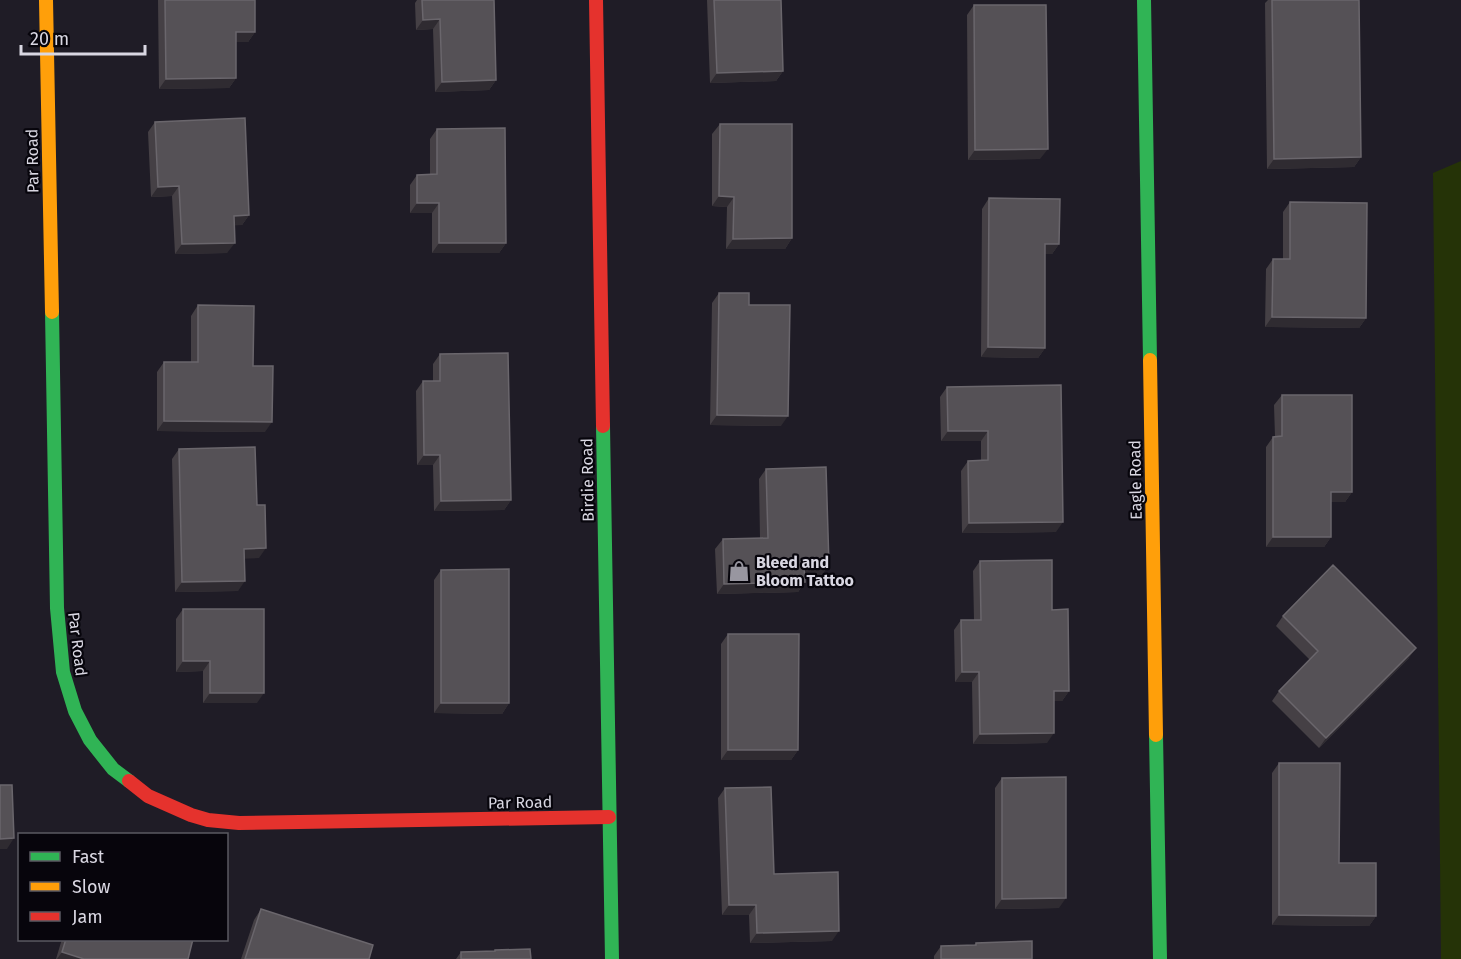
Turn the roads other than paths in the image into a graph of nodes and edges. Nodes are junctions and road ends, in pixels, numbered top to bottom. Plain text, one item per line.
1 (46, 0) edge
2 (596, 0) edge
3 (1144, 0) edge
4 (609, 817) junction
5 (612, 959) edge
6 (1160, 959) edge

1 - 4 street, Par Road
2 - 4 street, Birdie Road
3 - 6 street, Eagle Road
4 - 5 street, Birdie Road

